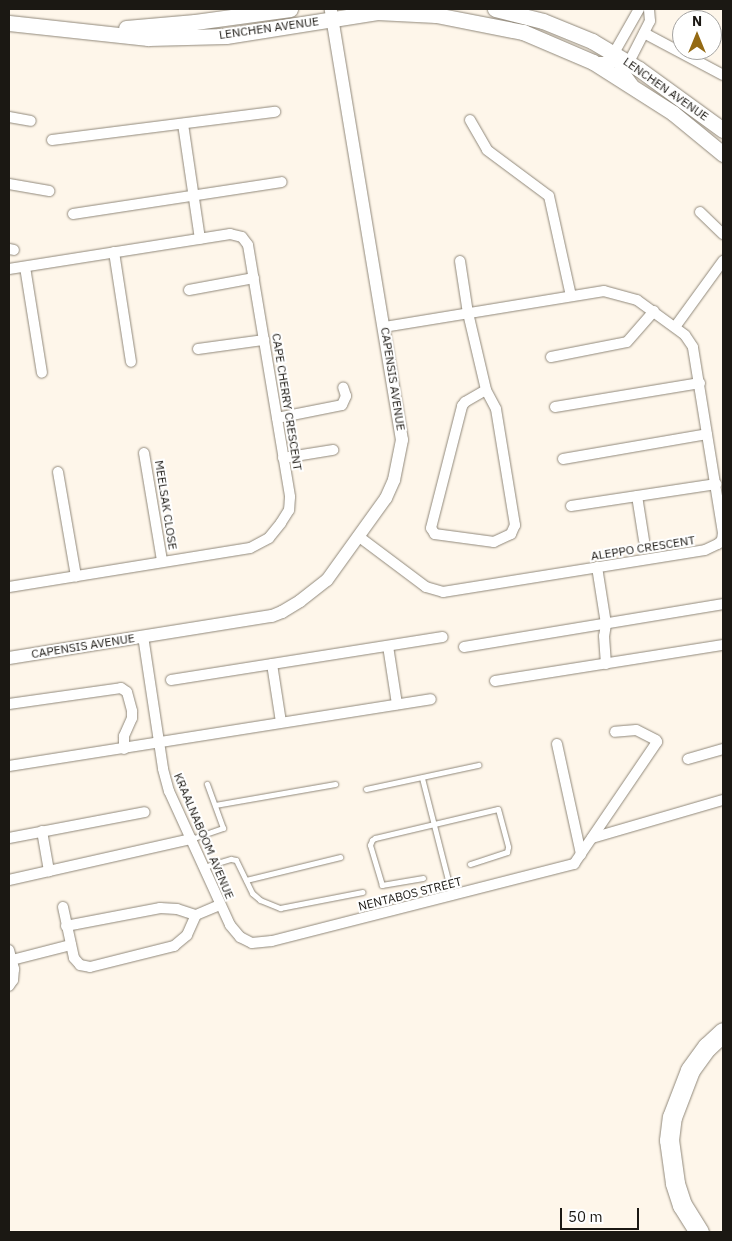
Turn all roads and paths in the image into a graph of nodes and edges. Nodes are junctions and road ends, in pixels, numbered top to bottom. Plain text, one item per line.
1 (290, 9) edge
2 (495, 9) edge
3 (639, 9) edge
4 (649, 9) edge
5 (332, 14) edge
6 (9, 22) edge
7 (77, 30) junction
8 (644, 33) junction
9 (620, 59) junction
10 (593, 62) junction
11 (723, 75) edge
12 (635, 87) junction
13 (274, 112) dead end
14 (9, 117) edge
15 (470, 120) dead end
16 (31, 121) dead end
17 (183, 124) junction
18 (723, 130) edge
19 (52, 140) dead end
20 (723, 154) edge
21 (282, 182) dead end
22 (9, 184) edge
23 (49, 191) dead end
24 (194, 196) junction
25 (700, 212) dead end
26 (73, 214) dead end
27 (723, 234) edge
28 (200, 239) junction
29 (114, 252) junction
30 (460, 260) dead end
31 (723, 261) edge
32 (24, 267) junction
33 (9, 269) edge
34 (254, 278) junction
35 (189, 290) dead end
36 (571, 296) junction
37 (654, 310) junction
38 (468, 313) junction
39 (384, 327) junction
40 (675, 327) junction
41 (264, 343) junction
42 (198, 349) dead end
43 (218, 353) dead end
44 (551, 357) dead end
45 (131, 362) dead end
46 (42, 373) dead end
47 (700, 383) junction
48 (343, 387) dead end
49 (486, 390) junction
50 (555, 407) dead end
51 (277, 418) junction
52 (707, 434) junction
53 (333, 450) dead end
54 (144, 453) dead end
55 (283, 458) junction
56 (563, 459) dead end
57 (58, 472) dead end
58 (716, 484) junction
59 (637, 496) junction
60 (721, 504) edge
61 (571, 506) dead end
62 (358, 536) junction
63 (644, 540) dead end
64 (162, 561) junction
65 (597, 568) junction
66 (76, 576) junction
67 (9, 587) edge
68 (723, 604) edge
69 (606, 624) junction
70 (143, 636) junction
71 (443, 637) dead end
72 (723, 645) edge
73 (388, 646) junction
74 (464, 647) dead end
75 (9, 658) edge
76 (272, 664) junction
77 (606, 664) junction
78 (171, 680) dead end
79 (496, 681) dead end
80 (431, 699) dead end
81 (9, 704) edge
82 (398, 704) junction
83 (281, 722) junction
84 (615, 732) dead end
85 (159, 742) junction
86 (557, 744) dead end
87 (124, 749) junction
88 (723, 749) edge
89 (688, 759) dead end
90 (478, 765) dead end
91 (9, 766) edge
92 (422, 778) junction
93 (207, 784) dead end
94 (335, 784) dead end
95 (366, 789) dead end
96 (723, 800) edge
97 (215, 805) junction
98 (145, 812) dead end
99 (433, 824) junction
100 (42, 831) junction
101 (9, 838) edge
102 (592, 838) junction
103 (191, 839) junction
104 (581, 854) junction
105 (340, 857) dead end
106 (470, 864) dead end
107 (204, 868) junction
108 (49, 871) junction
109 (423, 878) dead end
110 (9, 880) edge
111 (246, 880) junction
112 (362, 892) dead end
113 (452, 896) junction
114 (220, 905) junction
115 (63, 906) dead end
116 (196, 915) junction
117 (66, 926) junction
118 (252, 943) joint
119 (70, 945) junction
120 (10, 955) edge
121 (9, 986) edge
122 (723, 1032) edge
123 (699, 1232) edge

1 - 7 main road, LENCHEN AVENUE
2 - 9 main road, LENCHEN AVENUE
3 - 9 street
4 - 8 street
5 - 7 main road, LENCHEN AVENUE
5 - 10 main road, LENCHEN AVENUE
5 - 39 street, CAPENSIS AVENUE
6 - 7 main road, LENCHEN AVENUE
8 - 9 street
8 - 11 street
9 - 10 street
9 - 12 street
9 - 18 main road, LENCHEN AVENUE
10 - 12 main road, LENCHEN AVENUE
12 - 20 main road, LENCHEN AVENUE
13 - 17 street
14 - 16 street
15 - 36 street
17 - 19 street
17 - 24 street
21 - 24 street
22 - 23 street
24 - 26 street
24 - 28 street
25 - 27 street
28 - 29 street, CAPE CHERRY CRESCENT
28 - 34 street, CAPE CHERRY CRESCENT
29 - 32 street, CAPE CHERRY CRESCENT
29 - 45 street
30 - 38 street
31 - 40 street
32 - 33 street, CAPE CHERRY CRESCENT
32 - 46 street
34 - 35 street
34 - 41 street, CAPE CHERRY CRESCENT
36 - 37 street, ALEPPO CRESCENT
36 - 38 street, ALEPPO CRESCENT
37 - 40 street, ALEPPO CRESCENT
37 - 44 street
38 - 39 street, ALEPPO CRESCENT
38 - 49 street
39 - 62 street, CAPENSIS AVENUE
40 - 47 street, ALEPPO CRESCENT
41 - 42 street
41 - 43 street
41 - 51 street, CAPE CHERRY CRESCENT
47 - 50 street
47 - 52 street, ALEPPO CRESCENT
48 - 51 street
49 - 49 street
51 - 55 street, CAPE CHERRY CRESCENT
52 - 56 street
52 - 58 street, ALEPPO CRESCENT
53 - 55 street
54 - 64 street, MEELSAK CLOSE
55 - 64 street, CAPE CHERRY CRESCENT
57 - 66 street
58 - 59 street
58 - 60 street, ALEPPO CRESCENT
59 - 61 street
59 - 63 street
60 - 65 street, ALEPPO CRESCENT
62 - 65 street, ALEPPO CRESCENT
62 - 70 street, CAPENSIS AVENUE
64 - 66 street, CAPE CHERRY CRESCENT
65 - 69 street
66 - 67 street, CAPE CHERRY CRESCENT
68 - 69 street
69 - 74 street
69 - 77 street
70 - 75 street, CAPENSIS AVENUE
70 - 85 street, KRAALNABOOM AVENUE
71 - 73 street
72 - 77 street
73 - 76 street
73 - 82 street
76 - 78 street
76 - 83 street
77 - 79 street
80 - 82 street
81 - 87 street
82 - 83 street
83 - 85 street
84 - 102 street
85 - 87 street
85 - 103 street, KRAALNABOOM AVENUE
86 - 104 street
87 - 91 street
88 - 89 street
90 - 92 lane
92 - 95 lane
92 - 99 lane
93 - 97 lane
94 - 97 lane
96 - 102 street
97 - 103 lane
98 - 100 street
99 - 106 lane
99 - 109 lane
99 - 113 lane
100 - 101 street
100 - 108 street
102 - 104 street
103 - 107 street, KRAALNABOOM AVENUE
103 - 108 street
104 - 113 street, NENTABOS STREET
105 - 111 lane
107 - 111 lane
107 - 114 street, KRAALNABOOM AVENUE
108 - 110 street
111 - 112 lane
113 - 118 street, NENTABOS STREET
114 - 116 street
114 - 118 street, KRAALNABOOM AVENUE
115 - 117 street
116 - 117 street
116 - 119 street
117 - 119 street
119 - 120 street
120 - 121 street
122 - 123 highway

